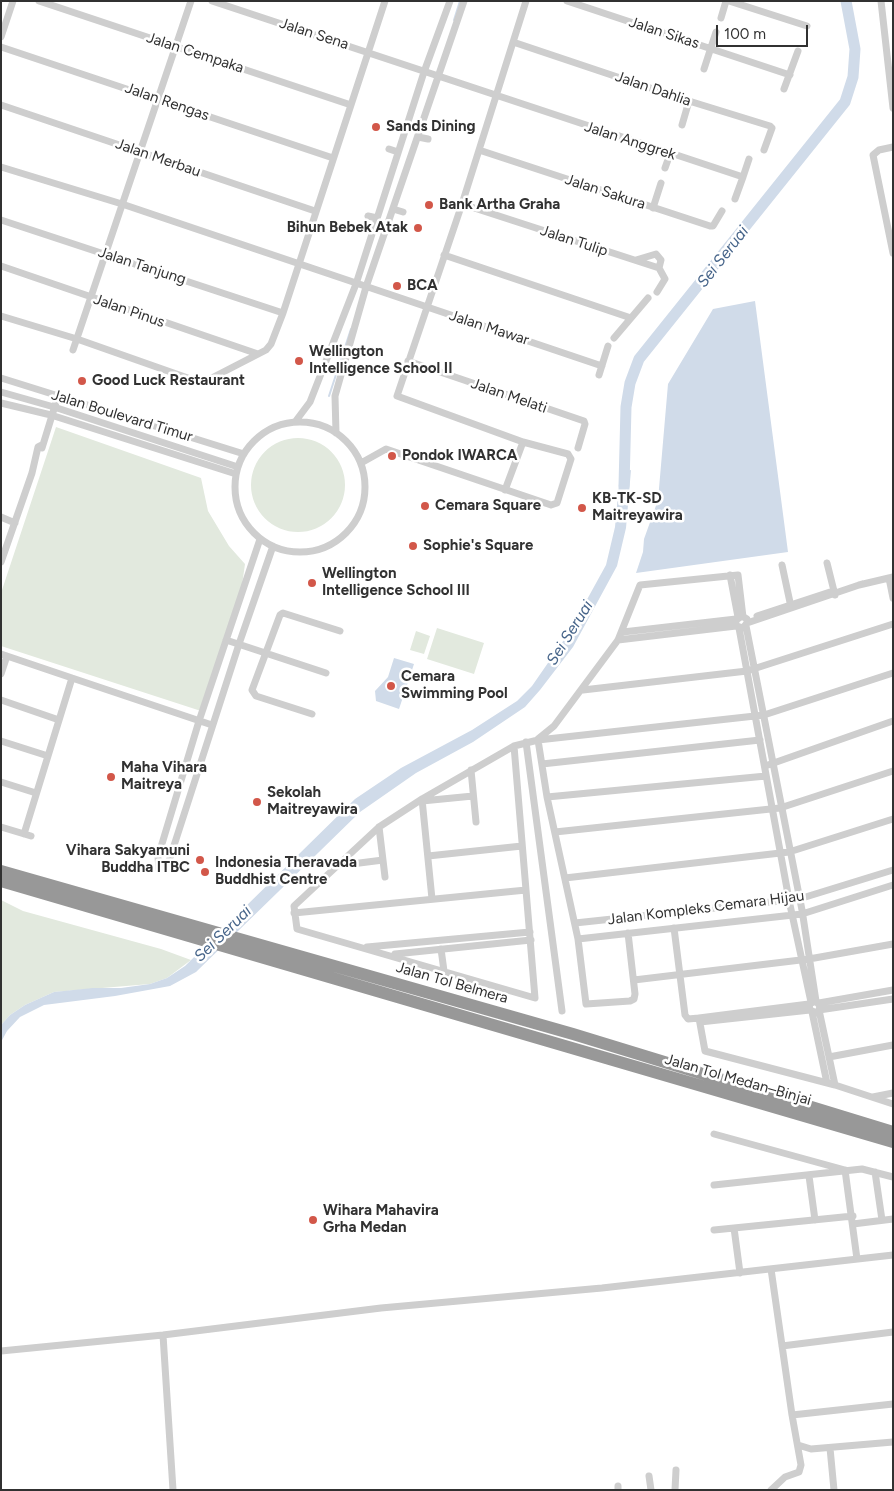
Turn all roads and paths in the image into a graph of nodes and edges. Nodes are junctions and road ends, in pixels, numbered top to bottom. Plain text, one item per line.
1 (13, 1) edge
2 (39, 1) edge
3 (191, 1) edge
4 (212, 1) edge
5 (385, 1) edge
6 (450, 1) edge
7 (464, 1) edge
8 (526, 1) edge
9 (567, 1) edge
10 (728, 1) edge
11 (882, 1) edge
12 (721, 18) dead end
13 (807, 26) dead end
14 (716, 32) dead end
15 (1, 36) edge
16 (513, 42) junction
17 (174, 46) junction
18 (1, 47) edge
19 (710, 48) junction
20 (798, 51) dead end
21 (369, 52) junction
22 (704, 69) dead end
23 (424, 72) junction
24 (790, 74) junction
25 (438, 76) junction
26 (784, 89) dead end
27 (496, 95) junction
28 (157, 99) junction
29 (689, 101) junction
30 (1, 105) edge
31 (351, 105) junction
32 (893, 108) edge
33 (682, 125) dead end
34 (418, 137) junction
35 (428, 139) dead end
36 (893, 147) edge
37 (389, 149) dead end
38 (479, 150) junction
39 (764, 150) dead end
40 (139, 152) junction
41 (398, 152) junction
42 (670, 154) junction
43 (333, 158) junction
44 (749, 158) dead end
45 (1, 167) edge
46 (666, 168) dead end
47 (743, 177) junction
48 (661, 183) dead end
49 (735, 199) dead end
50 (122, 204) junction
51 (462, 204) junction
52 (393, 208) junction
53 (653, 208) junction
54 (315, 211) junction
55 (722, 211) dead end
56 (403, 212) dead end
57 (368, 216) dead end
58 (377, 218) junction
59 (1, 220) edge
60 (893, 253) edge
61 (105, 254) junction
62 (444, 255) junction
63 (636, 260) junction
64 (298, 265) junction
65 (1, 266) edge
66 (659, 268) junction
67 (356, 284) junction
68 (366, 287) junction
69 (657, 292) dead end
70 (90, 297) junction
71 (648, 298) dead end
72 (427, 308) junction
73 (283, 313) junction
74 (1, 316) edge
75 (631, 318) junction
76 (614, 338) dead end
77 (77, 339) junction
78 (608, 346) dead end
79 (73, 350) dead end
80 (258, 354) junction
81 (408, 361) junction
82 (602, 366) junction
83 (599, 375) dead end
84 (1, 378) edge
85 (1, 392) edge
86 (58, 396) junction
87 (1, 403) edge
88 (54, 406) junction
89 (51, 415) junction
90 (295, 422) junction
91 (336, 433) junction
92 (523, 442) junction
93 (217, 446) junction
94 (578, 448) dead end
95 (244, 454) junction
96 (211, 462) junction
97 (361, 463) junction
98 (237, 471) junction
99 (505, 490) junction
100 (1, 517) edge
101 (15, 523) junction
102 (260, 538) junction
103 (273, 546) junction
104 (1, 562) edge
105 (827, 563) dead end
106 (782, 565) dead end
107 (891, 577) edge
108 (834, 593) junction
109 (893, 598) edge
110 (791, 607) junction
111 (742, 622) junction
112 (893, 624) edge
113 (340, 631) dead end
114 (623, 632) junction
115 (226, 640) junction
116 (618, 640) junction
117 (239, 644) junction
118 (266, 652) junction
119 (4, 655) edge
120 (750, 670) junction
121 (326, 673) dead end
122 (893, 673) edge
123 (1, 674) edge
124 (72, 678) junction
125 (583, 690) junction
126 (1, 700) edge
127 (312, 714) dead end
128 (764, 715) junction
129 (755, 716) junction
130 (59, 720) junction
131 (199, 720) junction
132 (893, 721) edge
133 (212, 725) junction
134 (538, 740) junction
135 (760, 740) junction
136 (1, 741) edge
137 (526, 742) junction
138 (514, 746) junction
139 (48, 756) junction
140 (542, 764) junction
141 (772, 764) junction
142 (764, 766) junction
143 (471, 770) junction
144 (893, 771) edge
145 (766, 776) junction
146 (1, 782) edge
147 (179, 792) junction
148 (36, 793) junction
149 (191, 795) junction
150 (473, 796) junction
151 (547, 797) junction
152 (422, 800) junction
153 (780, 808) junction
154 (772, 809) junction
155 (893, 819) edge
156 (476, 822) dead end
157 (379, 826) junction
158 (1, 827) edge
159 (555, 832) junction
160 (522, 846) junction
161 (790, 852) junction
162 (780, 853) junction
163 (428, 856) junction
164 (383, 860) junction
165 (335, 866) junction
166 (893, 870) edge
167 (1, 871) edge
168 (385, 877) dead end
169 (565, 878) junction
170 (1, 881) edge
171 (893, 885) edge
172 (526, 890) junction
173 (432, 899) junction
174 (801, 906) junction
175 (791, 908) junction
176 (294, 913) junction
177 (574, 923) junction
178 (674, 928) junction
179 (530, 932) junction
180 (628, 933) junction
181 (205, 935) junction
182 (578, 939) junction
183 (531, 940) junction
184 (236, 944) junction
185 (893, 944) edge
186 (361, 948) junction
187 (441, 949) junction
188 (390, 955) junction
189 (806, 960) junction
190 (444, 971) junction
191 (680, 974) junction
192 (634, 980) junction
193 (893, 990) edge
194 (893, 998) edge
195 (814, 1006) junction
196 (562, 1010) dead end
197 (700, 1020) junction
198 (893, 1045) edge
199 (574, 1049) joint
200 (829, 1057) junction
201 (827, 1083) junction
202 (835, 1085) junction
203 (893, 1093) edge
204 (870, 1097) junction
205 (893, 1104) edge
206 (893, 1132) edge
207 (714, 1134) dead end
208 (893, 1142) edge
209 (845, 1170) junction
210 (875, 1172) junction
211 (809, 1176) junction
212 (893, 1177) edge
213 (714, 1185) dead end
214 (893, 1219) edge
215 (815, 1220) junction
216 (853, 1220) junction
217 (882, 1220) junction
218 (734, 1228) junction
219 (714, 1230) dead end
220 (893, 1255) edge
221 (857, 1259) junction
222 (770, 1269) junction
223 (740, 1273) junction
224 (893, 1332) edge
225 (163, 1335) junction
226 (782, 1346) junction
227 (1, 1351) edge
228 (893, 1404) edge
229 (792, 1415) junction
230 (893, 1442) edge
231 (798, 1445) junction
232 (830, 1448) junction
233 (676, 1470) dead end
234 (649, 1476) dead end
235 (771, 1489) edge
236 (174, 1490) edge
237 (651, 1490) edge
238 (675, 1490) edge
239 (834, 1490) edge

1 - 15 street
2 - 17 street, Jalan Cempaka
3 - 17 street
4 - 21 street, Jalan Sena
5 - 21 street
6 - 23 street
7 - 25 street
8 - 16 street
9 - 19 street, Jalan Sikas
10 - 12 street
10 - 13 street
11 - 32 street
14 - 19 street
16 - 27 street
16 - 29 street, Jalan Dahlia
17 - 28 street
17 - 31 street, Jalan Cempaka
18 - 28 street, Jalan Rengas
19 - 22 street
19 - 24 street, Jalan Sikas
20 - 24 street
21 - 23 street, Jalan Sena
21 - 31 street
23 - 25 street, Jalan Sena
23 - 41 street
24 - 26 street
25 - 27 street, Jalan Anggrek
25 - 34 street
27 - 38 street
27 - 42 street, Jalan Anggrek
28 - 40 street
28 - 43 street, Jalan Rengas
29 - 33 street
29 - 39 street, Jalan Dahlia
30 - 40 street, Jalan Merbau
31 - 43 street
34 - 35 street
34 - 52 street
36 - 60 street
37 - 41 street
38 - 51 street
38 - 53 street, Jalan Sakura
40 - 50 street
40 - 54 street, Jalan Merbau
41 - 58 street
42 - 46 street
42 - 47 street, Jalan Anggrek
43 - 54 street
44 - 47 street
45 - 50 street, Jalan Mawar
47 - 49 street
48 - 53 street
50 - 61 street
50 - 64 street, Jalan Mawar
51 - 62 street
51 - 63 street, Jalan Tulip
52 - 56 street
52 - 68 street
53 - 55 street, Jalan Sakura
54 - 64 street
57 - 58 street
58 - 67 street
59 - 61 street, Jalan Tanjung
61 - 70 street
61 - 73 street, Jalan Tanjung
62 - 72 street
62 - 75 street
63 - 66 street, Jalan Tulip
63 - 66 street
64 - 67 street, Jalan Mawar
64 - 73 street
65 - 70 street, Jalan Pinus
66 - 69 street
67 - 68 street, Jalan Mawar
67 - 90 street
68 - 72 street, Jalan Mawar
68 - 91 street
70 - 77 street
70 - 80 street, Jalan Pinus
71 - 75 street
72 - 81 street
72 - 82 street, Jalan Mawar
73 - 80 street
74 - 77 street
75 - 76 street
77 - 79 street
77 - 80 street
78 - 82 street
81 - 92 street
81 - 94 street, Jalan Melati
82 - 83 street
84 - 86 street, Jalan Boulevard Timur
85 - 88 street, Jalan Boulevard Timur
86 - 88 street
86 - 93 street, Jalan Boulevard Timur
87 - 89 street, Jalan Boulevard Timur
88 - 89 street
88 - 96 street, Jalan Boulevard Timur
89 - 96 street, Jalan Boulevard Timur
89 - 101 street
90 - 91 street
90 - 95 street
91 - 97 street
92 - 99 street
92 - 99 street
93 - 95 street, Jalan Boulevard Timur
93 - 96 street
95 - 98 street
96 - 98 street, Jalan Boulevard Timur
97 - 99 street
97 - 103 street
98 - 102 street
100 - 101 street
101 - 104 street
102 - 103 street
102 - 115 street
103 - 117 street
105 - 108 street
106 - 110 street
107 - 108 street
107 - 109 street
108 - 110 street
110 - 111 street
111 - 114 street
111 - 114 street
111 - 116 street
111 - 120 street
112 - 120 street
113 - 118 street
114 - 116 street
115 - 117 street
115 - 131 street
116 - 125 street
117 - 118 street
117 - 133 street
118 - 121 street
118 - 127 street
119 - 123 street
119 - 124 street
120 - 125 street
120 - 128 street
120 - 129 street
122 - 128 street
124 - 130 street
124 - 131 street
125 - 134 street
126 - 130 street
128 - 129 street
128 - 141 street
129 - 134 street
129 - 135 street
130 - 139 street
131 - 133 street
131 - 147 street
132 - 141 street
133 - 149 street
134 - 137 street
134 - 140 street
135 - 140 street
135 - 142 street
136 - 139 street
137 - 138 street
137 - 196 street
138 - 143 street
138 - 160 street
139 - 148 street
140 - 151 street
141 - 142 street
141 - 153 street
142 - 145 street
143 - 150 street
143 - 152 street
144 - 153 street
145 - 151 street
145 - 154 street
146 - 148 street
147 - 149 street
147 - 149 street
148 - 158 street
150 - 152 street
150 - 156 street
151 - 159 street
152 - 157 street
152 - 163 street
153 - 154 street
153 - 161 street
154 - 159 street
154 - 162 street
155 - 161 street
157 - 164 street
157 - 165 street
159 - 169 street
160 - 163 street
160 - 172 street
161 - 162 street
161 - 174 street
162 - 169 street
162 - 175 street
163 - 173 street
164 - 165 street
164 - 168 street
165 - 176 street
166 - 174 street, Jalan Kompleks Cemara Hijau
167 - 181 highway, Jalan Tol Belmera
169 - 177 street
170 - 181 highway, Jalan Tol Belmera
171 - 174 street, Jalan Kompleks Cemara Hijau
172 - 173 street
172 - 179 street
173 - 176 street
174 - 175 street, Jalan Kompleks Cemara Hijau
174 - 175 street, Jalan Kompleks Cemara Hijau
174 - 189 street
175 - 177 street, Jalan Kompleks Cemara Hijau
175 - 178 street, Jalan Kompleks Cemara Hijau
175 - 189 street
176 - 186 street
177 - 182 street
178 - 180 street, Jalan Kompleks Cemara Hijau
178 - 191 street
179 - 183 street
179 - 186 street
180 - 182 street, Jalan Kompleks Cemara Hijau
180 - 192 street
181 - 184 highway, Jalan Tol Belmera
182 - 192 street
183 - 187 street
183 - 190 street
184 - 199 highway, Jalan Tol Belmera
184 - 206 highway, Jalan Tol Belmera
185 - 189 street
186 - 188 street
187 - 188 street
187 - 190 street
188 - 190 street
189 - 191 street
189 - 195 street
191 - 192 street
191 - 197 street
193 - 195 street
194 - 195 street
195 - 197 street
195 - 200 street
195 - 201 street
197 - 201 street
198 - 200 street
199 - 208 highway, Jalan Tol Medan–Binjai
200 - 202 street
201 - 202 street
202 - 204 street
203 - 204 street
204 - 205 street
207 - 209 street
209 - 210 street
209 - 211 street
209 - 216 street
210 - 212 street
210 - 217 street
211 - 213 street
211 - 215 street
214 - 217 street
215 - 216 street
215 - 218 street
216 - 217 street
216 - 221 street
218 - 219 street
218 - 223 street
220 - 221 street
221 - 222 street
222 - 223 street
222 - 226 street
223 - 225 street
224 - 226 street
225 - 227 street
225 - 236 street
226 - 229 street
228 - 229 street
229 - 231 street
230 - 232 street
231 - 232 street
231 - 235 street
232 - 239 street
233 - 238 street
234 - 237 street

